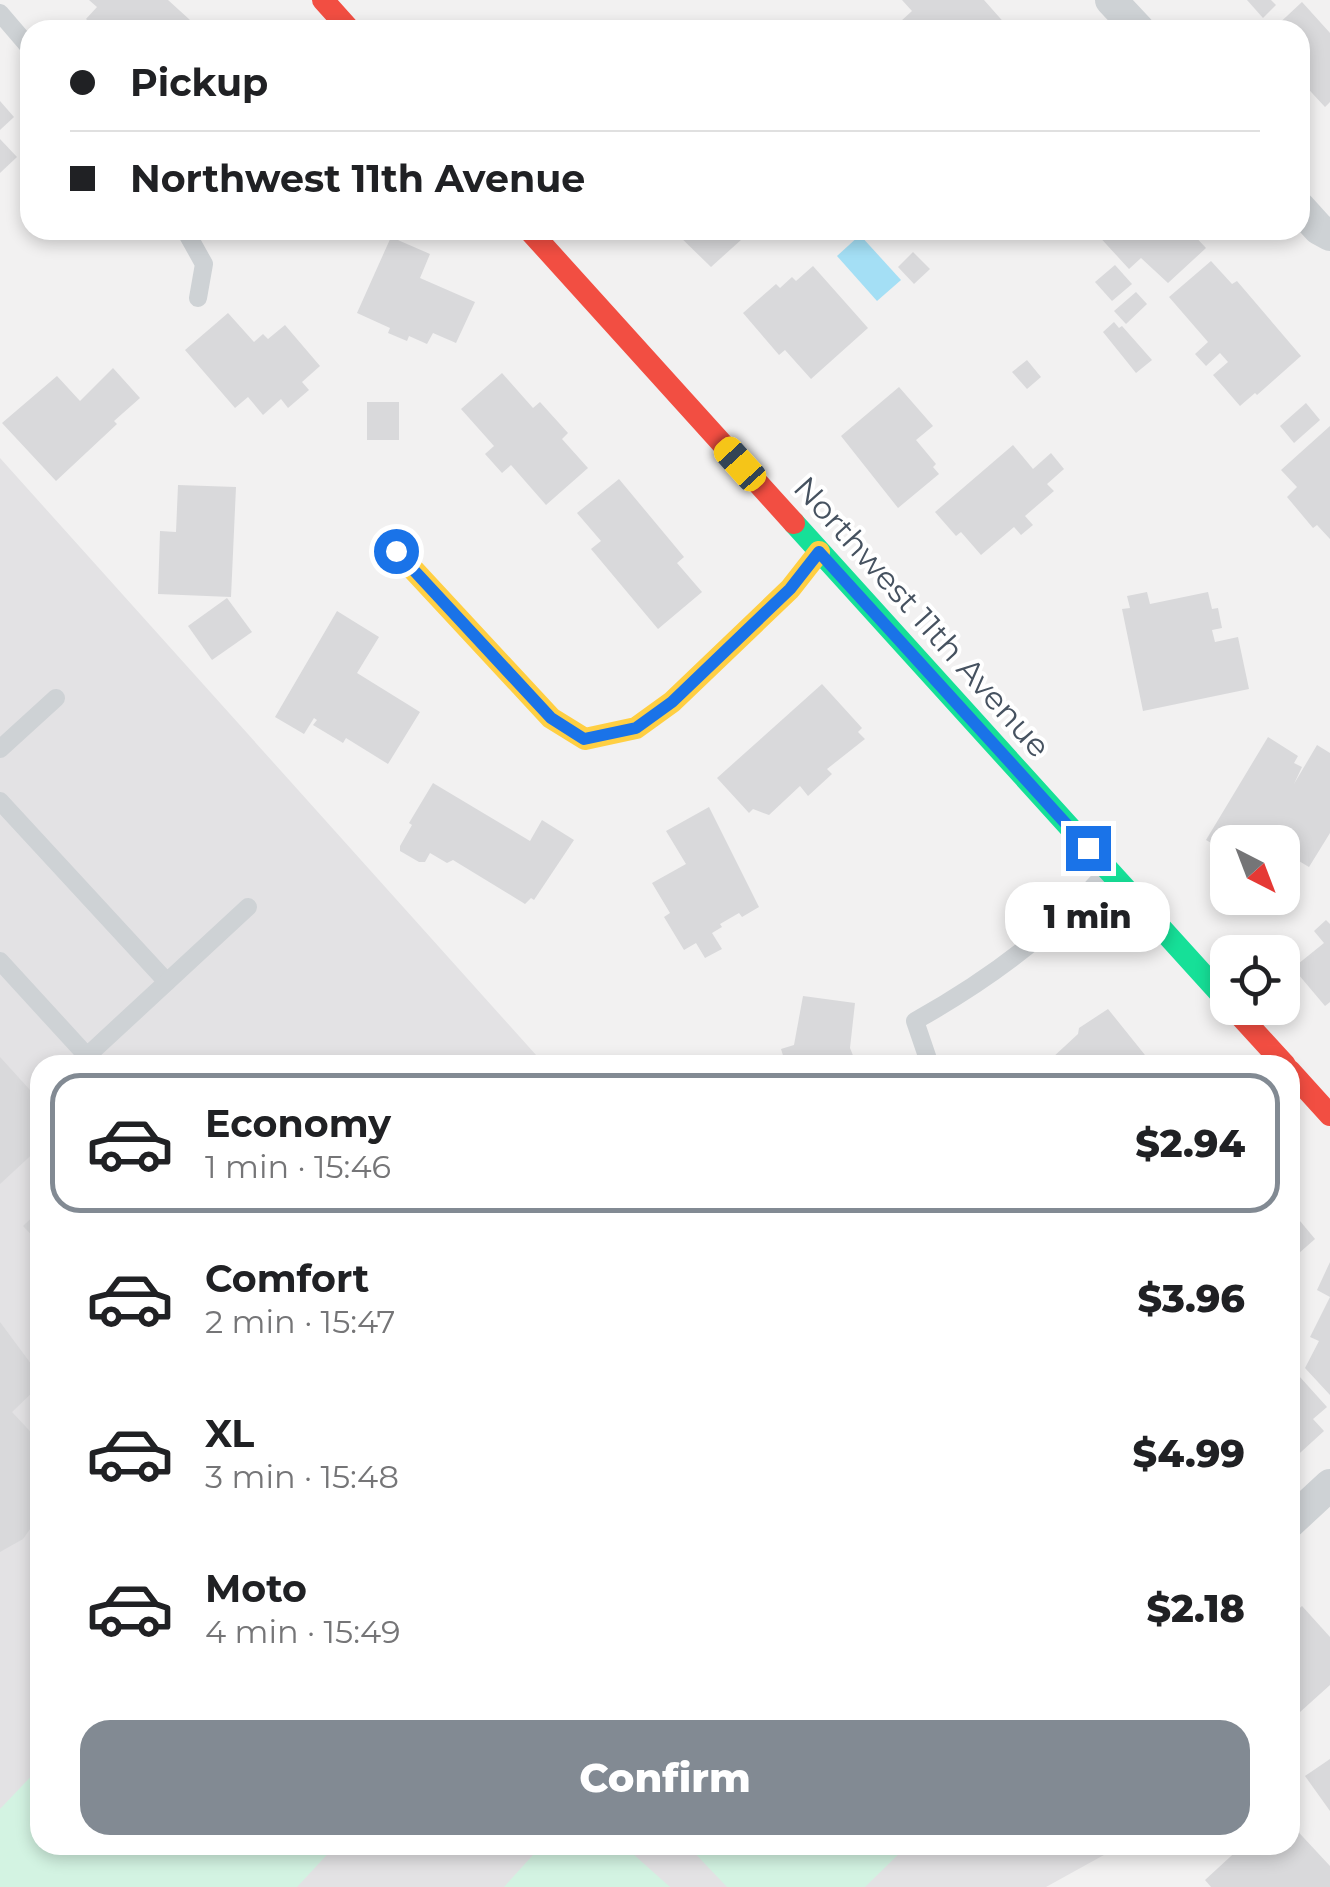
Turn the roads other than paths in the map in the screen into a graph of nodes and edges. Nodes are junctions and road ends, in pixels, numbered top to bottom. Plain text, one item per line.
1 (323, 0) edge
2 (1111, 0) edge
3 (0, 13) edge
4 (341, 20) edge
5 (1129, 20) edge
6 (20, 36) edge
7 (1310, 219) edge
8 (1330, 235) edge
9 (191, 240) edge
10 (539, 240) edge
11 (198, 298) dead end
12 (396, 551) dead end
13 (819, 552) junction
14 (56, 698) dead end
15 (0, 749) edge
16 (0, 801) edge
17 (1108, 870) junction
18 (248, 907) dead end
19 (0, 961) edge
20 (166, 982) junction
21 (1210, 983) edge
22 (1247, 1025) edge
23 (86, 1055) edge
24 (88, 1055) edge
25 (927, 1055) edge
26 (1272, 1055) edge
27 (1300, 1086) edge
28 (1330, 1115) edge
29 (1330, 1485) edge
30 (1300, 1513) edge

1 - 4 street
2 - 5 street
3 - 6 lane
7 - 8 street
9 - 11 lane
10 - 13 street, Northwest 11th Avenue
12 - 13 street
13 - 17 street, Northwest 11th Avenue
14 - 15 lane
16 - 20 lane
17 - 21 street, Northwest 11th Avenue
17 - 25 lane
18 - 20 lane
19 - 23 lane
20 - 24 lane
22 - 26 street, Northwest 11th Avenue
27 - 28 street, Northwest 11th Avenue
29 - 30 street

